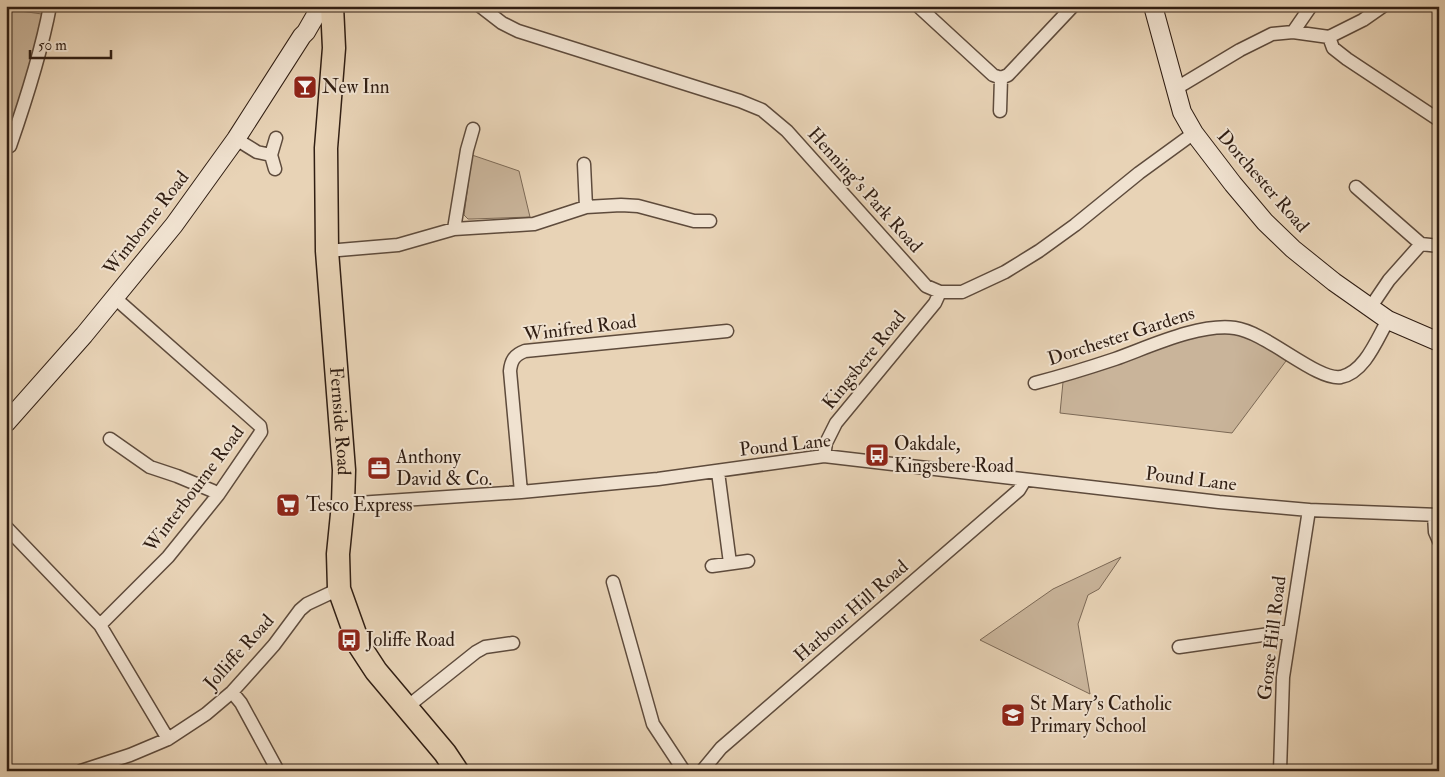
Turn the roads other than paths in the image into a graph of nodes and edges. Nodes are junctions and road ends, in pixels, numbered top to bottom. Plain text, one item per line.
1 (50, 6) edge
2 (312, 6) edge
3 (322, 6) edge
4 (332, 6) edge
5 (480, 6) edge
6 (1073, 6) edge
7 (1153, 6) edge
8 (1312, 6) edge
9 (1382, 6) edge
10 (919, 7) edge
11 (1293, 32) junction
12 (333, 34) junction
13 (302, 36) junction
14 (1329, 37) junction
15 (1001, 78) junction
16 (1175, 89) junction
17 (1000, 111) dead end
18 (1439, 120) edge
19 (474, 129) dead end
20 (1194, 134) junction
21 (276, 138) dead end
22 (236, 139) junction
23 (10, 146) dead end
24 (272, 156) junction
25 (584, 164) dead end
26 (275, 170) dead end
27 (1356, 187) dead end
28 (586, 207) junction
29 (710, 221) dead end
30 (454, 229) junction
31 (1421, 244) junction
32 (1439, 246) edge
33 (327, 251) junction
34 (940, 292) junction
35 (115, 298) junction
36 (1370, 308) junction
37 (1388, 320) junction
38 (727, 331) dead end
39 (1439, 342) edge
40 (1035, 383) dead end
41 (6, 422) edge
42 (110, 439) dead end
43 (824, 456) junction
44 (718, 472) junction
45 (1025, 480) junction
46 (521, 492) junction
47 (218, 495) junction
48 (343, 504) junction
49 (1309, 510) junction
50 (1437, 515) edge
51 (6, 527) edge
52 (1439, 541) edge
53 (748, 561) dead end
54 (730, 563) junction
55 (712, 566) dead end
56 (613, 582) dead end
57 (339, 589) junction
58 (100, 625) junction
59 (1290, 631) junction
60 (513, 643) dead end
61 (1179, 647) dead end
62 (232, 692) junction
63 (407, 707) junction
64 (168, 739) junction
65 (81, 771) edge
66 (278, 771) edge
67 (457, 771) edge
68 (684, 771) edge
69 (702, 771) edge
70 (1280, 771) edge

1 - 23 street
2 - 13 main road, Wimborne Road
3 - 12 highway, Fernside Road
3 - 13 main road, Wimborne Road
4 - 12 highway, Fernside Road
5 - 34 street, Henning's Park Road
6 - 15 street
7 - 16 main road, Dorchester Road
8 - 11 street
9 - 14 street
10 - 15 street
11 - 14 street
11 - 16 street
12 - 33 highway, Fernside Road
13 - 22 main road, Wimborne Road
14 - 18 street
15 - 17 street
16 - 20 main road, Dorchester Road
19 - 30 street
20 - 34 street
20 - 36 main road, Dorchester Road
21 - 24 street
22 - 24 street
22 - 35 main road, Wimborne Road
24 - 26 street
25 - 28 street
27 - 31 street
28 - 29 street
28 - 30 street
30 - 33 street
31 - 32 street
31 - 36 street
33 - 48 highway, Fernside Road
34 - 43 street, Kingsbere Road
35 - 41 main road, Wimborne Road
35 - 47 street, Winterbourne Road
36 - 37 main road, Dorchester Road
37 - 39 main road, Dorchester Road
37 - 40 street, Dorchester Gardens
38 - 46 street, Winifred Road
42 - 47 street
43 - 44 street, Pound Lane
43 - 45 street, Pound Lane
44 - 46 street, Pound Lane
44 - 54 street
45 - 49 street, Pound Lane
45 - 69 street, Harbour Hill Road
46 - 48 street, Pound Lane
47 - 58 street, Winterbourne Road
48 - 57 highway, Fernside Road
49 - 50 street, Pound Lane
49 - 59 street, Gorse Hill Road
50 - 52 street
51 - 58 street
53 - 54 street
54 - 55 street
56 - 68 street
57 - 62 street, Jolliffe Road
57 - 63 highway, Fernside Road
58 - 64 street
59 - 61 street
59 - 70 street, Gorse Hill Road
60 - 63 street
62 - 64 street, Jolliffe Road
62 - 66 street
63 - 67 highway, Fernside Road
64 - 65 street, Jolliffe Road

